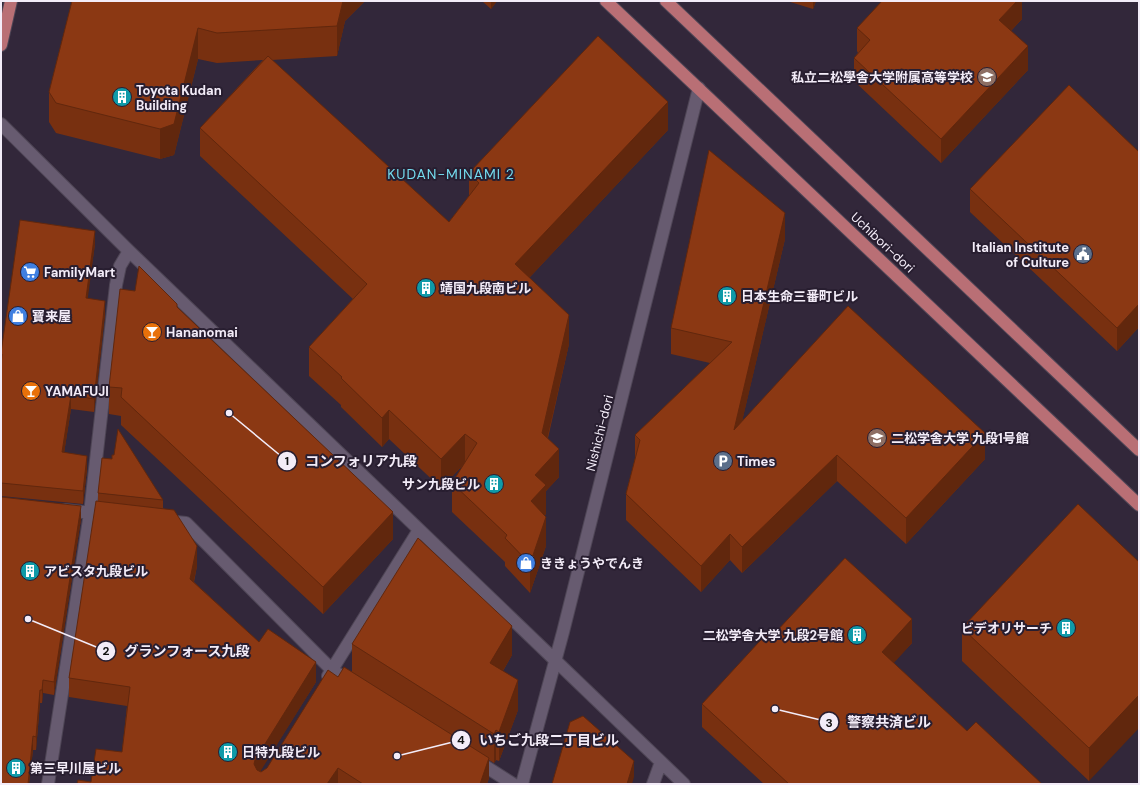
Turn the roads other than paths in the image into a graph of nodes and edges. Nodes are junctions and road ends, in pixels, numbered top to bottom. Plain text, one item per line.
1 (11, 1) edge
2 (606, 1) edge
3 (666, 1) edge
4 (1, 46) edge
5 (699, 88) junction
6 (1, 124) edge
7 (129, 251) junction
8 (1139, 450) edge
9 (1139, 504) edge
10 (53, 509) edge
11 (90, 513) junction
12 (119, 516) edge
13 (156, 520) edge
14 (419, 530) junction
15 (555, 662) junction
16 (332, 670) junction
17 (324, 683) edge
18 (366, 691) edge
19 (466, 754) edge
20 (661, 762) junction
21 (48, 784) edge
22 (513, 784) edge
23 (522, 784) edge
24 (653, 784) edge
25 (684, 784) edge

1 - 4 main road
2 - 5 main road, Uchibori-dori
3 - 8 main road, Uchibori-dori
5 - 9 main road, Uchibori-dori
5 - 15 street, Nishichi-dori
6 - 7 street
7 - 11 street
7 - 14 street
10 - 11 street
11 - 12 street
11 - 21 street
13 - 16 street
14 - 15 street
14 - 16 street
15 - 20 street
15 - 23 street, Nishichi-dori
16 - 17 street
16 - 18 street
19 - 22 street
20 - 24 street
20 - 25 street

